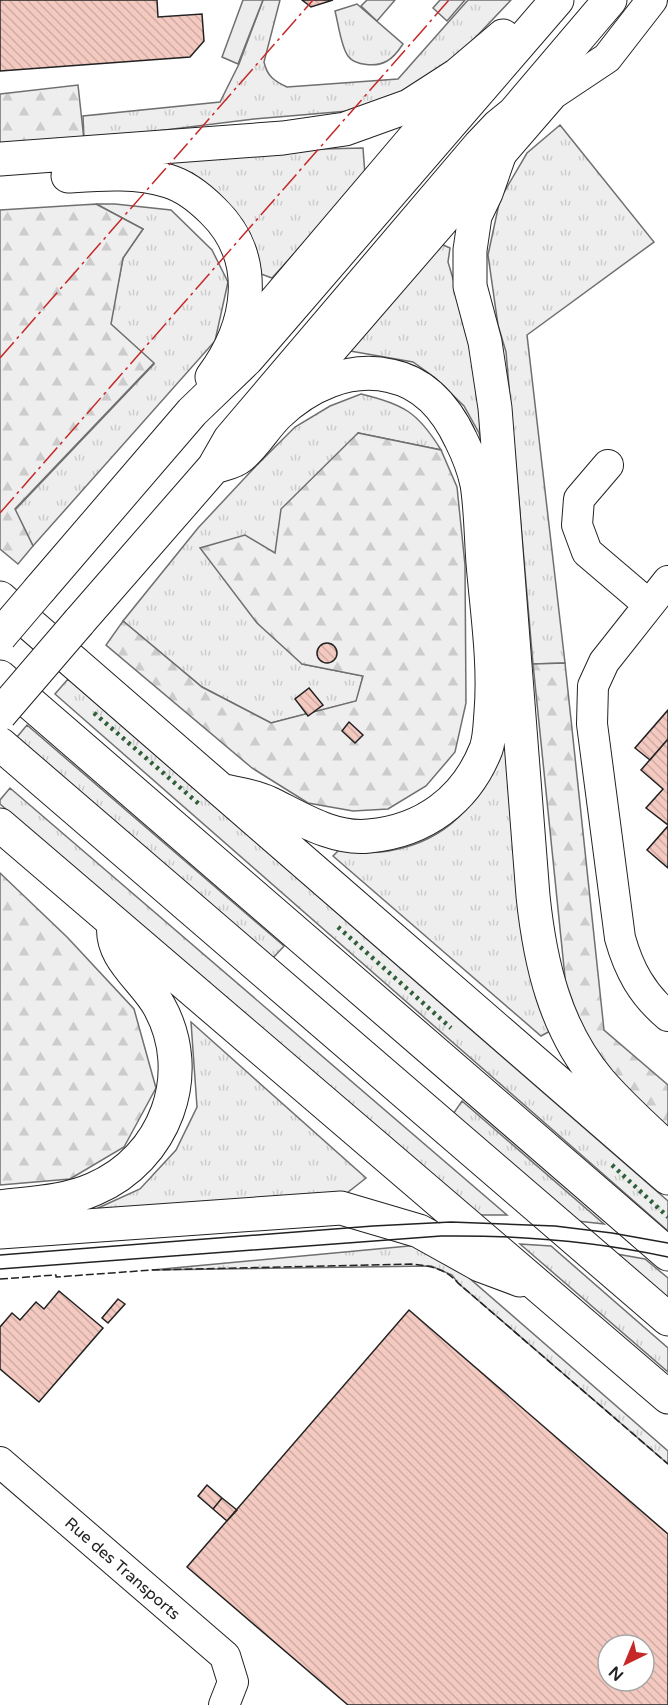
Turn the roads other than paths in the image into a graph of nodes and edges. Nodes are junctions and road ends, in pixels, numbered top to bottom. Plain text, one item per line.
1 (557, 0) edge
2 (610, 0) edge
3 (652, 0) edge
4 (657, 0) edge
5 (668, 13) edge
6 (533, 28) junction
7 (457, 75) junction
8 (553, 94) junction
9 (514, 113) junction
10 (0, 159) edge
11 (498, 159) junction
12 (0, 181) edge
13 (226, 358) junction
14 (294, 402) junction
15 (192, 412) junction
16 (608, 465) dead end
17 (214, 467) junction
18 (668, 581) edge
19 (0, 597) edge
20 (648, 604) junction
21 (0, 636) edge
22 (0, 677) edge
23 (0, 714) edge
24 (0, 744) edge
25 (224, 791) junction
26 (0, 825) edge
27 (114, 923) junction
28 (668, 1016) edge
29 (668, 1149) edge
30 (668, 1178) edge
31 (0, 1207) edge
32 (0, 1232) edge
33 (668, 1254) edge
34 (541, 1288) junction
35 (668, 1319) edge
36 (668, 1397) edge
37 (0, 1462) edge
38 (229, 1694) edge

1 - 6 highway
2 - 9 highway
3 - 8 lane
4 - 5 lane
6 - 7 highway
6 - 15 highway
7 - 10 highway
7 - 13 lane
8 - 9 lane
8 - 11 lane
9 - 11 highway
9 - 17 highway
11 - 14 lane
11 - 29 highway
12 - 13 highway
13 - 15 highway
14 - 17 highway
14 - 25 highway
15 - 21 highway, bridge
16 - 20 lane
17 - 23 highway, bridge
18 - 20 lane
19 - 25 highway
20 - 28 lane
22 - 33 highway
24 - 35 highway
25 - 30 highway
26 - 27 highway
27 - 31 highway
27 - 34 highway
32 - 34 highway
34 - 36 highway
37 - 38 lane, Rue des Transports

